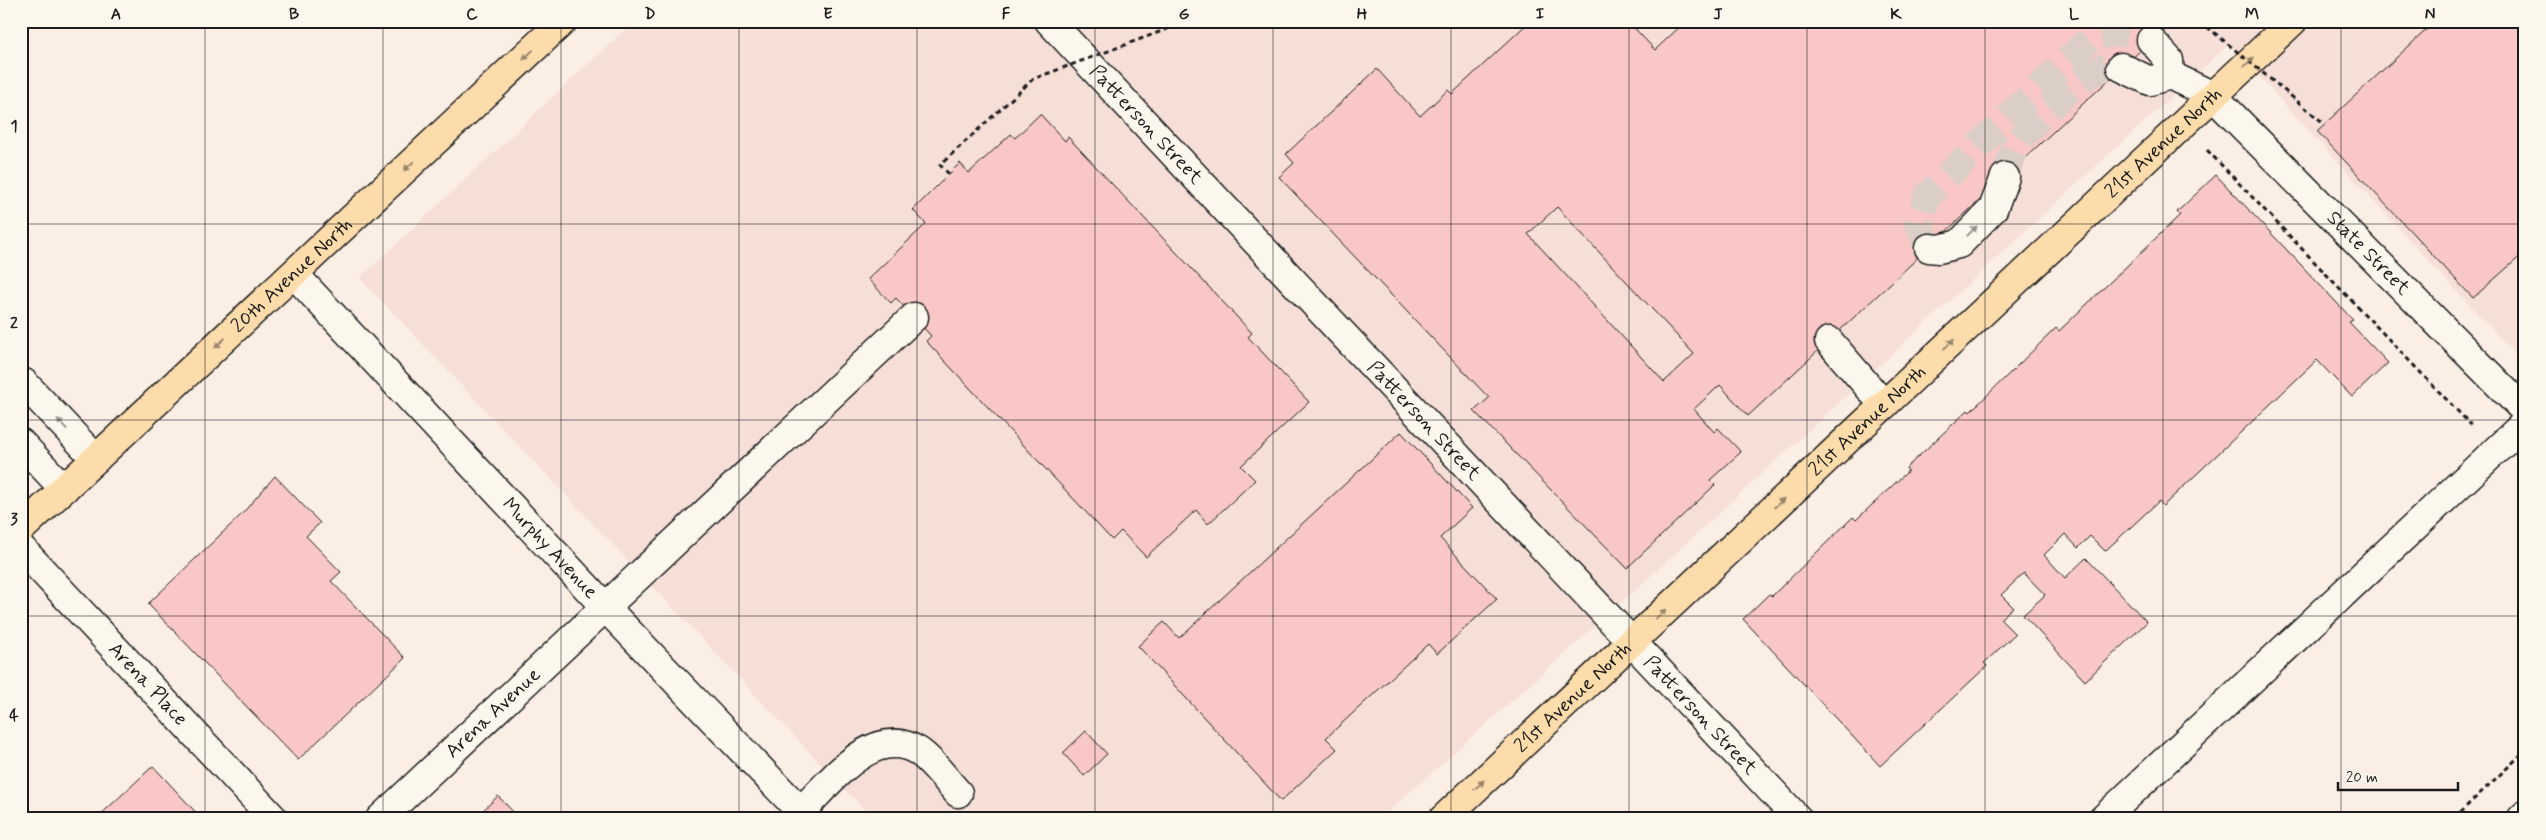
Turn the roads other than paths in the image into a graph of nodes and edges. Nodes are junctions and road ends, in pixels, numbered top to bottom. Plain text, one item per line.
1 (563, 21) edge
2 (1049, 21) edge
3 (2293, 21) edge
4 (2151, 40) tunnel mouth
5 (2121, 67) tunnel mouth
6 (2170, 75) junction
7 (2213, 96) junction
8 (2005, 176) tunnel mouth
9 (1929, 248) dead end
10 (294, 274) junction
11 (914, 317) dead end
12 (1829, 341) dead end
13 (24, 383) dead end
14 (1884, 405) junction
15 (2525, 412) edge
16 (2525, 423) edge
17 (21, 443) edge
18 (96, 459) junction
19 (64, 489) junction
20 (21, 529) edge
21 (21, 548) edge
22 (606, 608) junction
23 (1632, 641) junction
24 (958, 793) dead end
25 (805, 815) edge
26 (2525, 815) edge
27 (274, 819) edge
28 (380, 819) edge
29 (1443, 819) edge
30 (1798, 819) edge
31 (2103, 819) edge
32 (2521, 819) edge

1 -> 10 main road, 20th Avenue North
2 - 23 street, Patterson Street
7 -> 3 main road, 21st Avenue North
4 - 6 street
5 - 6 street
6 - 7 street, State Street
14 -> 7 main road, 21st Avenue North
7 - 15 street, State Street
9 -> 8 street
10 -> 18 main road, 20th Avenue North
10 - 22 street, Murphy Avenue
11 - 22 street, Arena Avenue
12 - 14 street
18 -> 13 street
23 -> 14 main road, 21st Avenue North
16 - 31 street
17 - 19 street
18 - 19 main road, 20th Avenue North
19 - 20 main road, 20th Avenue North
21 - 27 street, Arena Place
22 - 25 street, Murphy Avenue
22 - 28 street, Arena Avenue
29 -> 23 main road, 21st Avenue North
23 - 30 street, Patterson Street
24 - 25 street
26 - 32 street

